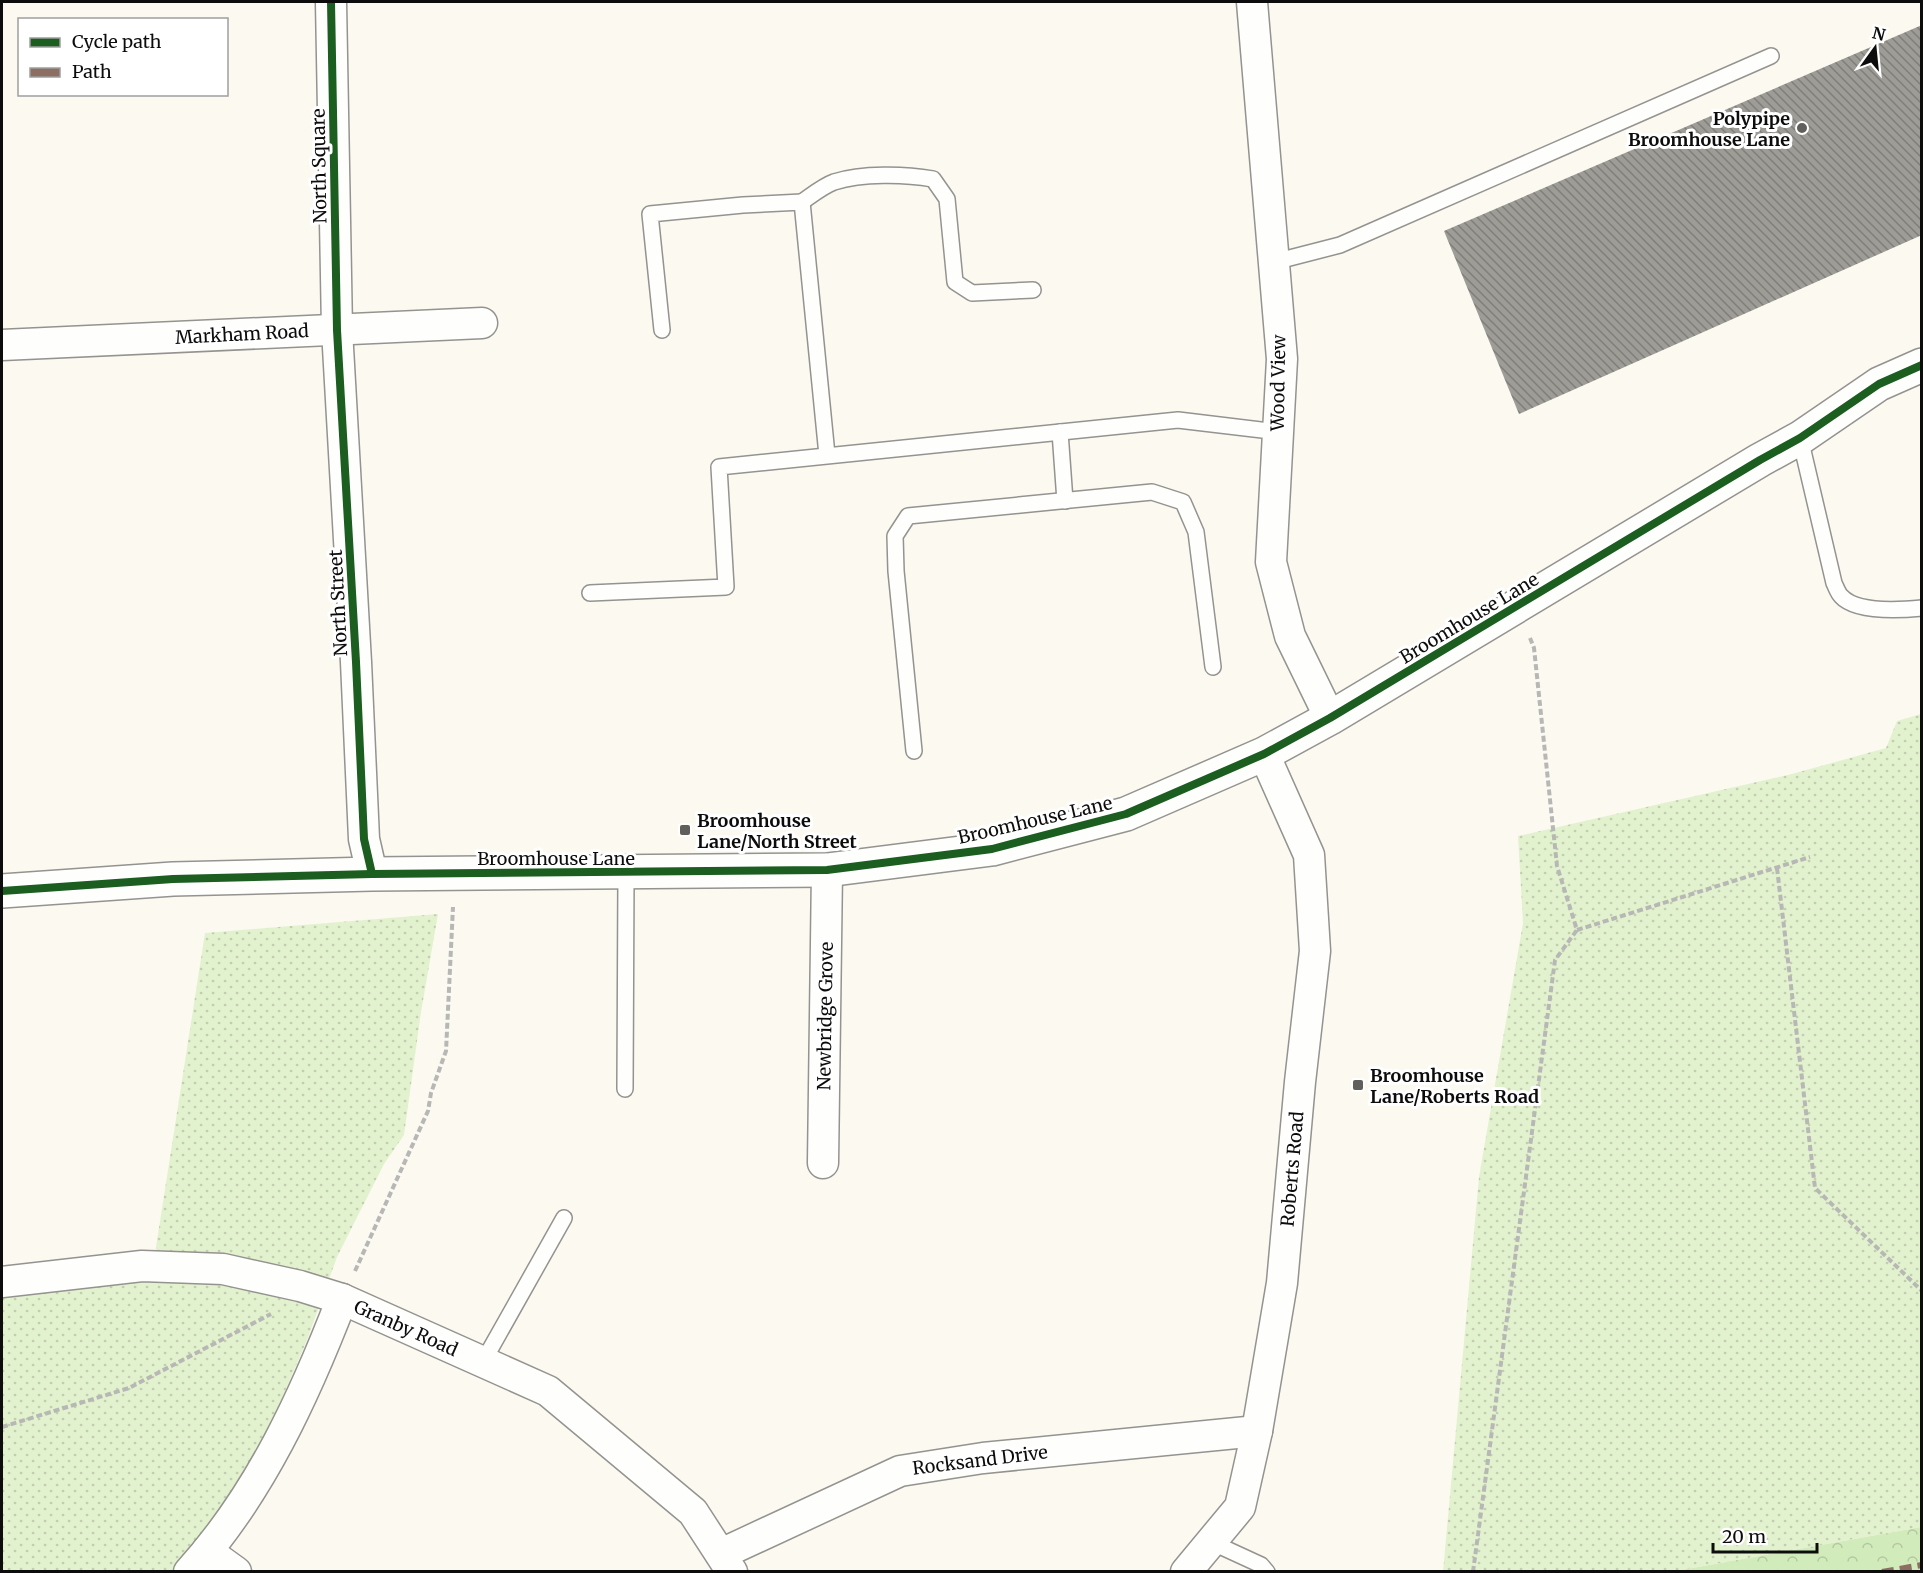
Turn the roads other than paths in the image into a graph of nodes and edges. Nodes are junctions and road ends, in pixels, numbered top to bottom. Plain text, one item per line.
1 (331, 2) edge
2 (1252, 2) edge
3 (1771, 57) dead end
4 (802, 202) junction
5 (1274, 262) junction
6 (1033, 290) dead end
7 (482, 323) dead end
8 (337, 330) junction
9 (662, 330) dead end
10 (2, 345) edge
11 (1922, 365) edge
12 (1060, 432) junction
13 (1278, 432) junction
14 (1800, 438) junction
15 (827, 455) junction
16 (1065, 501) junction
17 (590, 593) dead end
18 (1922, 608) edge
19 (1213, 667) dead end
20 (1330, 718) junction
21 (914, 751) dead end
22 (1264, 754) junction
23 (827, 870) junction
24 (626, 873) junction
25 (372, 874) junction
26 (2, 891) edge
27 (625, 1089) dead end
28 (823, 1163) dead end
29 (564, 1218) dead end
30 (2, 1282) edge
31 (342, 1299) junction
32 (483, 1362) junction
33 (1257, 1431) junction
34 (1211, 1542) junction
35 (198, 1561) edge
36 (727, 1563) edge
37 (236, 1572) edge
38 (1186, 1572) edge
39 (1266, 1572) edge

1 - 8 street, North Square
2 - 5 street, Wood View
3 - 5 lane
4 - 6 lane
4 - 9 lane
4 - 15 lane
5 - 13 street, Wood View
7 - 8 street, Markham Road
8 - 10 street, Markham Road
8 - 25 street, North Street
11 - 14 street, Broomhouse Lane
12 - 13 lane
12 - 15 lane
12 - 16 lane
13 - 20 street, Wood View
14 - 18 lane
14 - 20 street, Broomhouse Lane
15 - 17 lane
16 - 19 lane
16 - 21 lane
20 - 22 street, Broomhouse Lane
22 - 23 street, Broomhouse Lane
22 - 33 street, Roberts Road
23 - 24 street, Broomhouse Lane
23 - 28 street, Newbridge Grove
24 - 25 street, Broomhouse Lane
24 - 27 lane
25 - 26 street, Broomhouse Lane
29 - 32 lane
30 - 31 street, Granby Road
31 - 32 street, Granby Road
31 - 35 street
32 - 36 street, Granby Road
33 - 34 street, Roberts Road
33 - 36 street, Rocksand Drive
34 - 38 street, Roberts Road
34 - 39 lane
35 - 37 street

